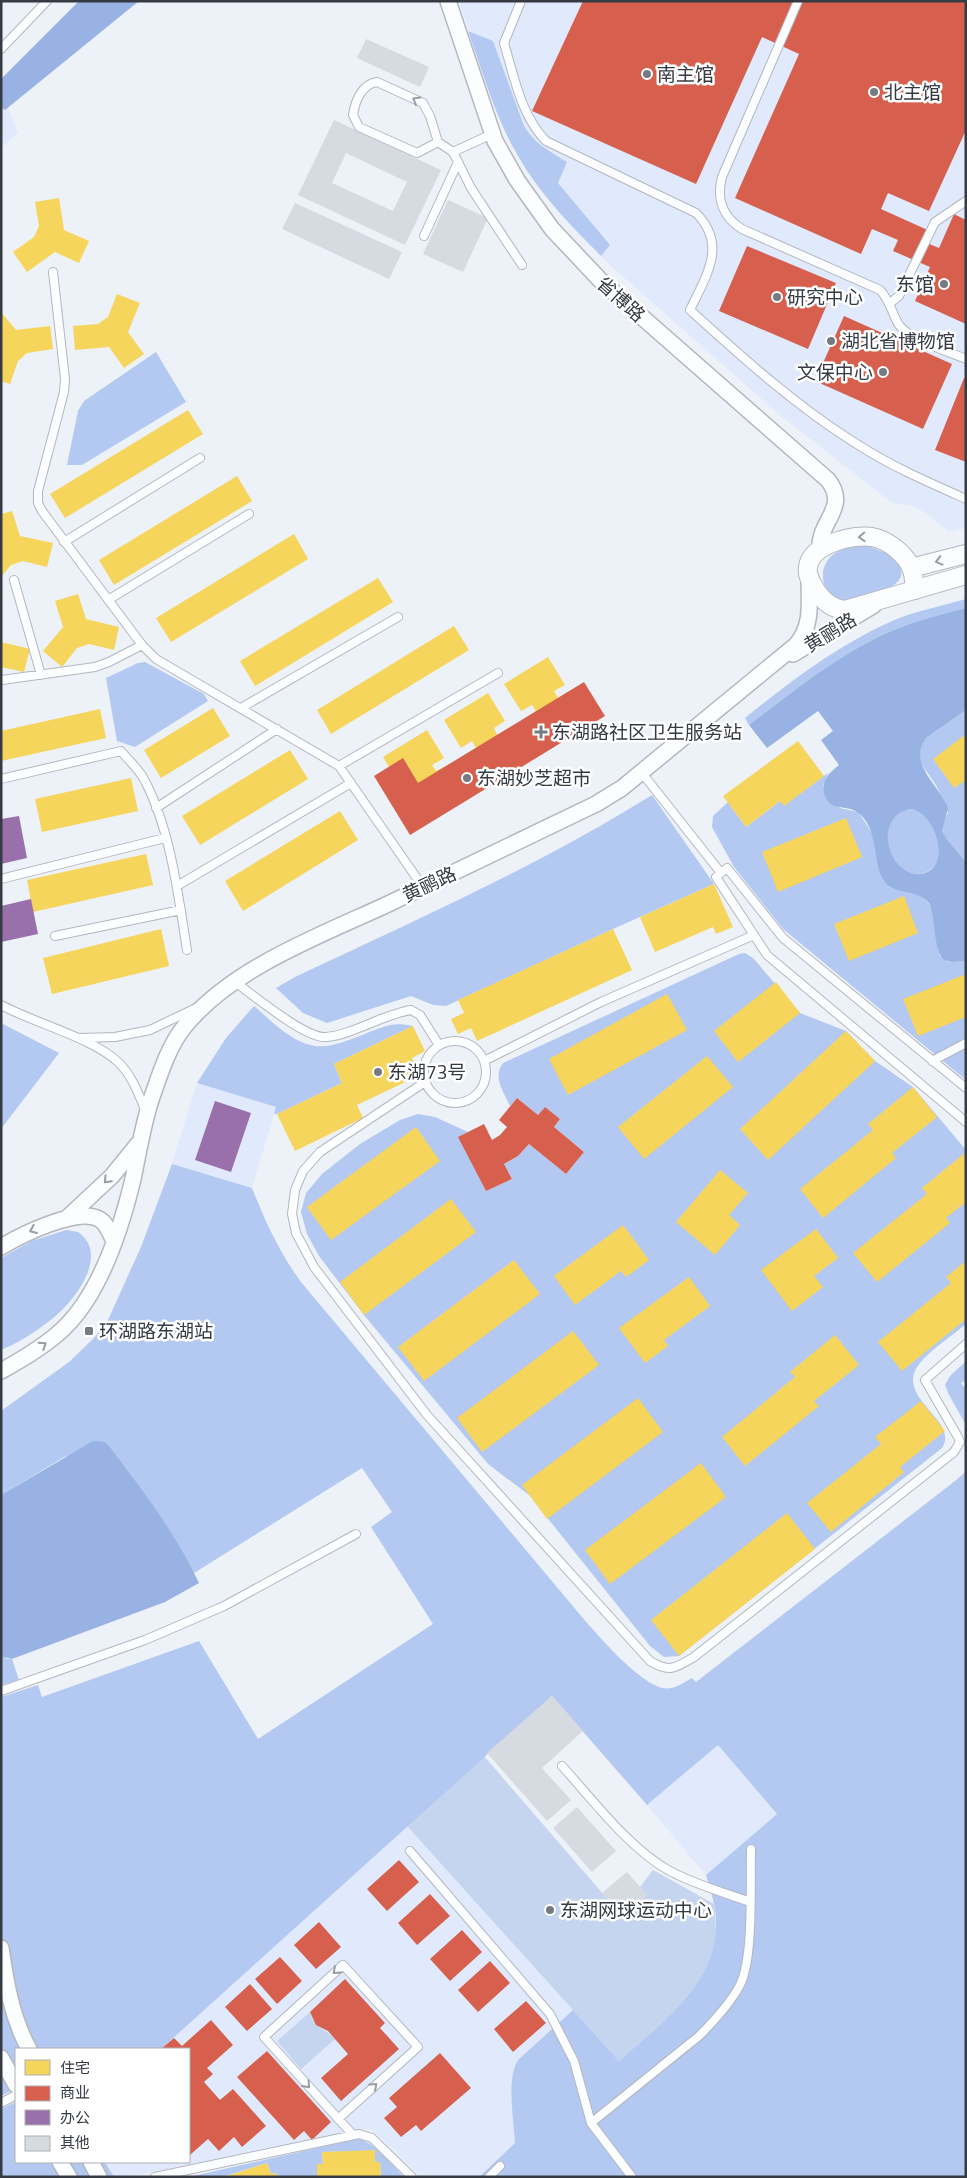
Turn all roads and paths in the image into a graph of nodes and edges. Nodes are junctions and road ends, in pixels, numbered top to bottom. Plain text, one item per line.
1 (47, 1) edge
2 (448, 1) edge
3 (522, 1) edge
4 (798, 1) edge
5 (1, 49) edge
6 (492, 134) junction
7 (438, 142) junction
8 (453, 152) junction
9 (458, 162) junction
10 (966, 201) edge
11 (424, 236) dead end
12 (522, 265) dead end
13 (53, 272) dead end
14 (890, 304) junction
15 (966, 359) edge
16 (200, 458) dead end
17 (966, 499) edge
18 (249, 514) dead end
19 (64, 542) junction
20 (820, 550) junction
21 (966, 554) edge
22 (911, 568) junction
23 (966, 575) edge
24 (809, 578) junction
25 (14, 580) dead end
26 (915, 590) junction
27 (885, 598) junction
28 (108, 600) junction
29 (398, 617) dead end
30 (142, 645) junction
31 (774, 664) junction
32 (498, 673) dead end
33 (42, 675) junction
34 (2, 680) edge
35 (241, 708) junction
36 (277, 729) junction
37 (339, 766) junction
38 (642, 773) junction
39 (1, 780) edge
40 (351, 783) junction
41 (156, 808) junction
42 (165, 838) junction
43 (721, 873) junction
44 (1, 878) edge
45 (177, 886) junction
46 (423, 887) junction
47 (181, 910) junction
48 (54, 936) dead end
49 (754, 936) junction
50 (187, 950) dead end
51 (235, 982) junction
52 (205, 1003) junction
53 (1, 1004) edge
54 (76, 1038) junction
55 (966, 1042) edge
56 (439, 1045) junction
57 (484, 1061) junction
58 (932, 1061) junction
59 (425, 1082) junction
60 (966, 1088) edge
61 (146, 1113) junction
62 (966, 1122) edge
63 (139, 1143) junction
64 (67, 1218) junction
65 (114, 1241) junction
66 (1, 1246) edge
67 (966, 1344) edge
68 (1, 1371) edge
69 (356, 1534) dead end
70 (1, 1691) edge
71 (562, 1766) dead end
72 (751, 1849) dead end
73 (410, 1851) dead end
74 (750, 1902) junction
75 (1, 1948) edge
76 (29, 2048) edge
77 (1, 2058) edge
78 (15, 2083) edge
79 (15, 2096) edge
80 (1, 2103) edge
81 (338, 2119) junction
82 (591, 2123) junction
83 (353, 2135) junction
84 (61, 2163) edge
85 (92, 2163) edge
86 (500, 2166) dead end
87 (69, 2177) edge
88 (100, 2177) edge
89 (155, 2177) edge
90 (412, 2177) edge
91 (489, 2177) edge
92 (632, 2177) edge

1 - 5 lane
2 - 6 street, 省博路
3 - 17 lane
4 - 14 lane
6 - 8 lane
6 - 20 street, 省博路
7 -> 7 lane
7 - 8 lane
8 - 9 lane
9 - 11 lane
9 - 12 lane
10 - 14 lane
13 - 19 lane
14 - 15 lane
16 - 19 lane
18 - 28 lane
19 - 28 lane
22 -> 20 street
20 - 24 street, 黄鹂路
21 -> 22 street
22 - 26 street
23 - 26 street, 黄鹂路
24 - 27 street, 黄鹂路
24 - 31 street, 黄鹂路
25 - 33 lane
26 - 27 street, 黄鹂路
27 - 31 street, 黄鹂路
28 - 30 lane
29 - 35 lane
30 - 33 lane
30 - 35 lane
31 - 38 street, 黄鹂路
32 - 37 lane
33 - 34 lane
35 - 36 lane
36 - 37 lane
36 - 41 lane
37 - 40 lane
38 - 43 lane
38 - 46 street, 黄鹂路
39 - 41 lane
40 - 45 lane
40 - 46 lane
41 - 42 lane
42 - 44 lane
42 - 45 lane
43 - 49 lane
43 - 58 lane
45 - 47 lane
46 - 51 street, 黄鹂路
47 - 48 lane
47 - 50 lane
49 - 57 lane
49 - 62 lane
51 - 52 street, 黄鹂路
51 - 56 lane
52 - 54 lane
52 - 61 street, 黄鹂路
53 - 54 lane
54 - 61 lane
55 - 58 lane
56 - 57 lane
56 - 59 lane
57 - 59 lane
58 - 60 lane
59 - 67 lane
61 - 63 street, 黄鹂路
63 -> 64 street
63 - 65 street, 黄鹂路
64 - 65 street
64 -> 66 street
68 -> 65 street, 黄鹂路
69 - 70 lane
71 - 74 lane
72 - 74 lane
73 - 82 lane
74 - 82 lane
75 - 76 street
77 - 78 street
79 - 80 lane
81 -> 81 lane
81 - 83 lane
82 - 92 lane
83 - 89 lane
83 - 90 lane
84 - 87 street
85 - 88 street
86 - 91 lane

